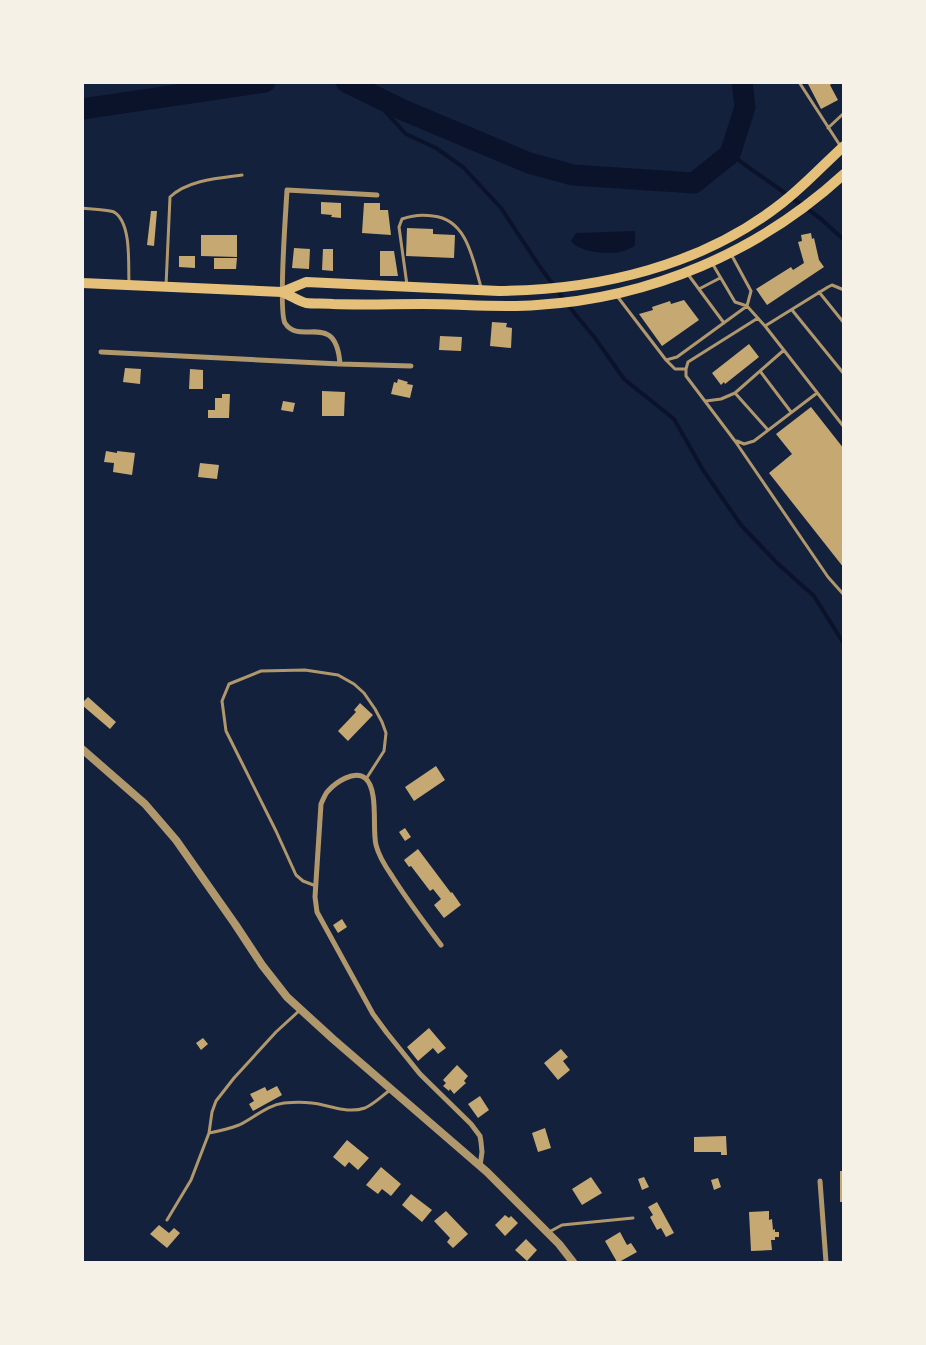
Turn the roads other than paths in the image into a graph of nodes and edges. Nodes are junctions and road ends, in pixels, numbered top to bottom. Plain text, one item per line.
1 (799, 82) edge
2 (844, 113) edge
3 (828, 128) junction
4 (843, 147) edge
5 (844, 174) edge
6 (242, 175) dead end
7 (377, 195) dead end
8 (82, 208) edge
9 (731, 253) junction
10 (711, 263) junction
11 (687, 273) junction
12 (720, 278) junction
13 (82, 283) edge
14 (129, 285) junction
15 (166, 287) junction
16 (407, 287) junction
17 (699, 289) junction
18 (482, 290) junction
19 (844, 290) edge
20 (282, 292) junction
21 (819, 292) junction
22 (615, 294) junction
23 (747, 306) junction
24 (792, 310) junction
25 (758, 318) junction
26 (724, 323) junction
27 (844, 323) edge
28 (765, 326) junction
29 (784, 350) junction
30 (101, 352) dead end
31 (666, 360) junction
32 (340, 364) junction
33 (411, 366) dead end
34 (686, 368) junction
35 (760, 371) junction
36 (844, 374) edge
37 (735, 393) junction
38 (817, 393) junction
39 (706, 401) junction
40 (791, 412) junction
41 (844, 428) edge
42 (768, 430) junction
43 (735, 441) junction
44 (844, 595) edge
45 (82, 749) edge
46 (366, 779) junction
47 (316, 886) junction
48 (441, 945) dead end
49 (300, 1010) junction
50 (391, 1089) junction
51 (209, 1133) junction
52 (480, 1166) junction
53 (820, 1181) dead end
54 (633, 1218) dead end
55 (166, 1220) dead end
56 (548, 1233) junction
57 (573, 1262) edge
58 (826, 1262) edge

1 - 3 lane
2 - 3 lane
3 - 4 lane
4 - 18 highway
5 - 9 highway
6 - 15 lane
7 - 20 street
8 - 14 lane
9 - 10 highway
9 - 23 lane
10 - 11 highway
10 - 12 lane
11 - 17 lane
11 - 22 highway
12 - 17 lane
12 - 23 lane
13 - 14 highway
14 - 15 highway
15 - 20 highway
16 - 18 highway
16 - 18 lane
16 - 20 highway
17 - 26 lane
19 - 21 lane
20 - 22 highway
20 - 32 street
21 - 24 lane
21 - 27 lane
22 - 31 lane
23 - 25 lane
23 - 26 lane
24 - 28 lane
24 - 36 lane
25 - 28 lane
25 - 34 lane
26 - 31 lane
28 - 29 lane
29 - 35 lane
29 - 38 lane
30 - 32 street
31 - 34 lane
32 - 33 street
34 - 39 lane
35 - 37 lane
35 - 40 lane
37 - 39 lane
37 - 42 lane
38 - 40 lane
38 - 41 lane
39 - 43 lane
40 - 42 lane
42 - 43 lane
43 - 44 lane
45 - 49 street
46 - 47 street
46 - 47 lane
46 - 48 street
47 - 52 street
49 - 50 street
49 - 51 lane
50 - 51 lane
50 - 52 street
51 - 55 lane
52 - 56 street
53 - 58 street
54 - 56 lane
56 - 57 street

